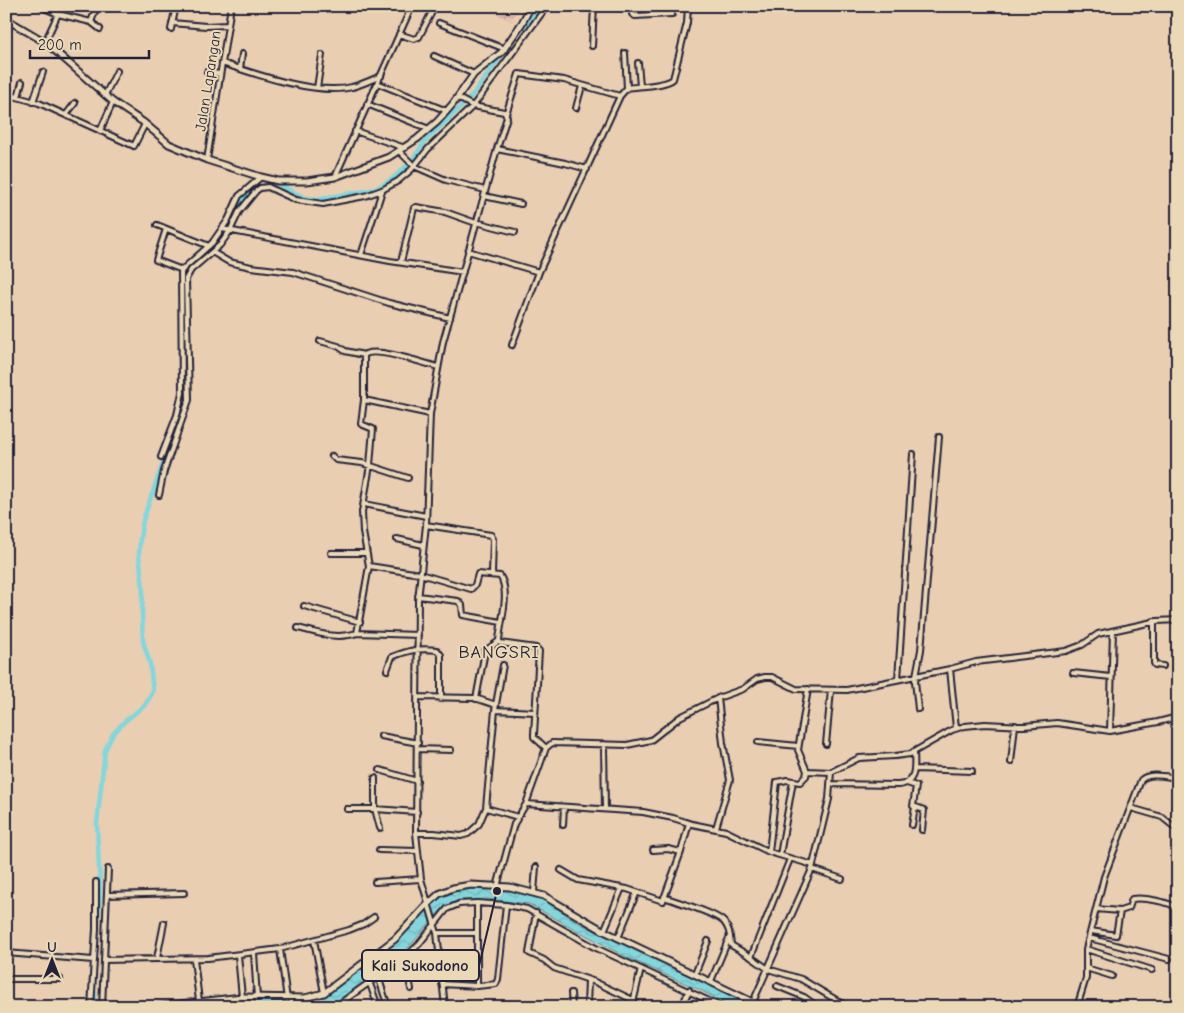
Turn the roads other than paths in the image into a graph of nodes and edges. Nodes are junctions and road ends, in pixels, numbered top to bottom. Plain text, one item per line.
1 (40, 6) edge
2 (97, 6) edge
3 (176, 6) edge
4 (231, 6) edge
5 (412, 6) edge
6 (531, 6) edge
7 (548, 6) edge
8 (594, 6) edge
9 (632, 6) edge
10 (688, 6) edge
11 (434, 8) dead end
12 (58, 14) junction
13 (672, 14) dead end
14 (8, 20) edge
15 (91, 22) junction
16 (172, 23) junction
17 (439, 23) dead end
18 (228, 25) junction
19 (100, 28) dead end
20 (171, 29) dead end
21 (399, 34) junction
22 (6, 36) edge
23 (45, 42) junction
24 (592, 46) dead end
25 (504, 50) junction
26 (625, 53) dead end
27 (242, 54) dead end
28 (322, 56) dead end
29 (434, 56) dead end
30 (510, 56) junction
31 (222, 63) junction
32 (638, 63) dead end
33 (240, 69) junction
34 (118, 71) dead end
35 (44, 72) dead end
36 (206, 72) dead end
37 (220, 74) junction
38 (474, 74) junction
39 (381, 76) junction
40 (22, 82) dead end
41 (377, 84) junction
42 (582, 86) junction
43 (640, 86) junction
44 (317, 88) junction
45 (627, 88) junction
46 (211, 90) dead end
47 (217, 92) junction
48 (6, 94) edge
49 (105, 95) junction
50 (620, 96) junction
51 (18, 97) junction
52 (458, 98) junction
53 (210, 100) dead end
54 (216, 101) junction
55 (33, 102) junction
56 (113, 102) junction
57 (75, 103) dead end
58 (367, 104) junction
59 (471, 105) junction
60 (576, 108) dead end
61 (447, 111) junction
62 (506, 114) junction
63 (66, 115) junction
64 (147, 126) junction
65 (429, 128) junction
66 (100, 131) junction
67 (355, 131) junction
68 (405, 148) junction
69 (497, 149) junction
70 (399, 152) junction
71 (207, 160) junction
72 (412, 164) junction
73 (587, 169) junction
74 (260, 177) junction
75 (335, 177) junction
76 (382, 190) junction
77 (485, 190) junction
78 (484, 196) junction
79 (521, 204) dead end
80 (476, 223) junction
81 (157, 225) dead end
82 (166, 229) junction
83 (226, 230) junction
84 (515, 232) dead end
85 (209, 246) junction
86 (468, 251) junction
87 (212, 252) junction
88 (361, 255) junction
89 (401, 262) junction
90 (182, 270) junction
91 (462, 272) junction
92 (539, 272) junction
93 (450, 318) junction
94 (320, 341) dead end
95 (512, 345) dead end
96 (364, 355) junction
97 (438, 366) junction
98 (364, 400) junction
99 (430, 414) junction
100 (939, 437) dead end
101 (914, 454) dead end
102 (332, 456) dead end
103 (161, 457) dead end
104 (370, 466) junction
105 (408, 478) dead end
106 (159, 495) dead end
107 (364, 504) junction
108 (425, 516) junction
109 (426, 525) junction
110 (397, 539) dead end
111 (423, 545) junction
112 (331, 553) dead end
113 (366, 553) junction
114 (369, 566) junction
115 (420, 574) junction
116 (492, 574) junction
117 (418, 596) junction
118 (304, 606) dead end
119 (1178, 620) edge
120 (360, 622) junction
121 (501, 622) junction
122 (1154, 622) junction
123 (298, 628) dead end
124 (1114, 631) junction
125 (357, 633) junction
126 (418, 635) junction
127 (499, 641) junction
128 (418, 648) junction
129 (503, 665) dead end
130 (1163, 666) dead end
131 (950, 669) junction
132 (387, 670) dead end
133 (1073, 673) dead end
134 (917, 675) junction
135 (1111, 677) junction
136 (898, 680) junction
137 (808, 689) junction
138 (831, 690) junction
139 (418, 697) junction
140 (476, 698) junction
141 (718, 698) junction
142 (441, 699) junction
143 (495, 708) junction
144 (918, 709) dead end
145 (535, 712) junction
146 (1178, 717) edge
147 (1015, 725) junction
148 (956, 728) junction
149 (1110, 731) junction
150 (381, 736) dead end
151 (758, 742) dead end
152 (418, 743) junction
153 (604, 744) junction
154 (826, 744) dead end
155 (798, 746) junction
156 (546, 748) junction
157 (418, 749) junction
158 (451, 750) dead end
159 (914, 753) junction
160 (1011, 762) dead end
161 (915, 768) junction
162 (380, 770) dead end
163 (807, 771) junction
164 (972, 771) dead end
165 (831, 772) junction
166 (375, 778) dead end
167 (1178, 778) edge
168 (417, 781) junction
169 (793, 781) junction
170 (907, 783) junction
171 (830, 784) junction
172 (526, 804) junction
173 (564, 807) junction
174 (915, 807) junction
175 (486, 808) junction
176 (1131, 808) junction
177 (347, 809) dead end
178 (375, 809) junction
179 (605, 809) junction
180 (417, 812) junction
181 (518, 817) junction
182 (689, 823) junction
183 (563, 825) dead end
184 (912, 825) dead end
185 (380, 828) dead end
186 (716, 828) junction
187 (922, 830) dead end
188 (1178, 830) edge
189 (416, 833) junction
190 (379, 850) dead end
191 (653, 850) dead end
192 (418, 851) junction
193 (681, 852) junction
194 (768, 852) junction
195 (780, 855) junction
196 (790, 859) junction
197 (536, 867) dead end
198 (813, 867) junction
199 (108, 869) dead end
200 (561, 870) dead end
201 (420, 879) junction
202 (842, 879) dead end
203 (96, 882) dead end
204 (376, 882) dead end
205 (497, 887) junction
206 (622, 888) junction
207 (534, 892) junction
208 (637, 892) junction
209 (184, 893) dead end
210 (107, 895) junction
211 (664, 897) junction
212 (477, 903) junction
213 (428, 904) junction
214 (506, 905) junction
215 (1178, 909) edge
216 (1096, 910) junction
217 (1120, 912) junction
218 (536, 913) junction
219 (374, 917) dead end
220 (434, 921) junction
221 (164, 923) dead end
222 (604, 931) junction
223 (477, 932) junction
224 (1091, 932) junction
225 (437, 933) junction
226 (730, 936) junction
227 (618, 938) junction
228 (1090, 938) junction
229 (314, 940) junction
230 (708, 942) dead end
231 (280, 949) junction
232 (1086, 949) junction
233 (6, 953) edge
234 (254, 953) junction
235 (238, 955) junction
236 (408, 955) junction
237 (751, 957) junction
238 (157, 958) junction
239 (194, 958) junction
240 (1168, 959) dead end
241 (94, 960) junction
242 (104, 960) junction
243 (768, 968) junction
244 (1086, 968) junction
245 (641, 969) junction
246 (1152, 970) dead end
247 (695, 974) junction
248 (378, 976) junction
249 (1112, 976) dead end
250 (60, 979) dead end
251 (6, 980) edge
252 (588, 980) junction
253 (369, 981) junction
254 (711, 981) junction
255 (442, 984) junction
256 (477, 986) junction
257 (777, 986) dead end
258 (410, 989) dead end
259 (689, 990) junction
260 (324, 993) junction
261 (570, 993) dead end
262 (242, 997) junction
263 (258, 998) junction
264 (290, 999) junction
265 (633, 1000) junction
266 (199, 1001) junction
267 (753, 1002) junction
268 (683, 1004) dead end
269 (91, 1007) edge
270 (102, 1007) edge
271 (155, 1007) edge
272 (292, 1007) edge
273 (335, 1007) edge
274 (378, 1007) edge
275 (388, 1007) edge
276 (445, 1007) edge
277 (572, 1007) edge
278 (587, 1007) edge
279 (632, 1007) edge
280 (722, 1007) edge
281 (763, 1007) edge
282 (818, 1007) edge
283 (848, 1007) edge
284 (1077, 1007) edge

1 - 12 street
2 - 15 street
3 - 16 street
4 - 18 street, Jalan Lapangan
5 - 21 street
6 - 25 main road
7 - 30 street
8 - 24 street
9 - 13 street
10 - 43 street
11 - 21 street
12 - 15 street
12 - 23 street
14 - 22 street
14 - 23 main road
15 - 19 street
16 - 18 street
16 - 20 street
17 - 25 street
18 - 31 street, Jalan Lapangan
21 - 39 street
23 - 49 main road
25 - 30 street
25 - 38 main road
26 - 45 street
27 - 33 street
28 - 44 street
29 - 38 street
30 - 59 street
31 - 33 street
31 - 37 street, Jalan Lapangan
32 - 43 street
33 - 44 street
34 - 49 street
35 - 55 street
36 - 37 street
37 - 47 street, Jalan Lapangan
38 - 52 main road
39 - 41 street
39 - 44 street
40 - 51 street
41 - 58 street
41 - 61 street
42 - 50 street
42 - 60 street
42 - 62 street
43 - 45 street
45 - 50 street
46 - 47 street
47 - 54 street, Jalan Lapangan
48 - 51 street
49 - 56 main road
50 - 73 street
51 - 55 street
52 - 59 street
52 - 61 main road
53 - 54 street
54 - 71 street, Jalan Lapangan
55 - 63 street
56 - 64 main road
56 - 66 street
57 - 63 street
58 - 65 street
58 - 67 street
59 - 62 street
59 - 72 street
61 - 65 main road
62 - 69 street
63 - 66 street
64 - 66 street
64 - 71 main road
65 - 68 main road
67 - 68 street
67 - 75 street
68 - 70 main road
69 - 73 street
69 - 77 street
70 - 72 street
70 - 75 main road
71 - 74 main road
72 - 76 street
72 - 77 street
73 - 92 street
74 - 75 main road
74 - 83 street
76 - 83 street
76 - 88 street
77 - 78 street
78 - 79 street
78 - 80 street
80 - 84 street
80 - 86 street
80 - 89 street
81 - 82 street
82 - 85 street
82 - 90 street
83 - 85 street
83 - 87 street
83 - 88 street
85 - 90 street
86 - 91 street
86 - 92 street
87 - 93 street
87 - 106 street
88 - 89 street
89 - 91 street
90 - 103 street
91 - 93 street
92 - 95 street
93 - 97 street
94 - 96 street
96 - 97 street
96 - 98 street
97 - 99 street
98 - 99 street
98 - 104 street
99 - 108 street
100 - 134 street
101 - 136 street
102 - 104 street
104 - 105 street
104 - 107 street
107 - 108 street
107 - 113 street
108 - 109 street
109 - 111 street
109 - 116 street
110 - 111 street
111 - 115 street
112 - 113 street
113 - 114 street
114 - 115 street
114 - 120 street
115 - 116 street
115 - 117 street
116 - 121 street
117 - 121 street
117 - 126 street
118 - 120 street
119 - 122 street
120 - 125 street
121 - 127 street
122 - 124 street
122 - 130 street
123 - 125 street
124 - 131 street
124 - 135 street
125 - 126 street
126 - 128 street
127 - 140 street
127 - 145 street
128 - 132 street
128 - 139 street
128 - 142 street
129 - 143 street
131 - 134 street
131 - 148 street
133 - 135 street
134 - 136 street
134 - 144 street
135 - 149 street
136 - 138 street
137 - 138 street
137 - 141 street
137 - 155 street
138 - 154 street
139 - 142 street
139 - 152 street
140 - 142 street
140 - 143 street
141 - 153 street
141 - 186 street
143 - 145 street
143 - 175 street
145 - 156 street
146 - 149 street
147 - 148 street
147 - 149 street
147 - 160 street
148 - 159 street
150 - 152 street
151 - 155 street
152 - 157 street
153 - 156 street
153 - 179 street
155 - 163 street
156 - 172 street
157 - 158 street
157 - 168 street
159 - 161 street
159 - 165 street
161 - 164 street
161 - 170 street
162 - 168 street
163 - 165 street
163 - 169 street
165 - 171 street
166 - 178 street
167 - 176 street
168 - 180 street
169 - 194 street
169 - 195 street
170 - 171 street
170 - 174 street
171 - 198 street
172 - 173 street
172 - 181 street
173 - 179 street
173 - 183 street
174 - 184 street
174 - 187 street
175 - 181 street
175 - 189 street
176 - 188 street
176 - 216 street
177 - 178 street
178 - 180 street
178 - 185 street
179 - 182 street
180 - 189 street
181 - 205 street
182 - 186 street
182 - 193 street
186 - 194 street
189 - 192 street
190 - 192 street
191 - 193 street
192 - 201 street
193 - 211 street
194 - 195 street
195 - 196 street
196 - 198 street
196 - 237 street
197 - 207 street
198 - 202 street
198 - 243 street
199 - 210 street
200 - 206 street
201 - 204 street
201 - 213 street
203 - 241 street
205 - 207 main road
205 - 213 main road
206 - 208 street
206 - 222 street
207 - 222 main road
208 - 211 street
208 - 227 street
209 - 210 street
210 - 242 street
211 - 226 street
212 - 214 street
212 - 220 street
212 - 223 street
213 - 220 street
213 - 260 main road
214 - 218 street
214 - 256 street
215 - 217 street
216 - 217 street
216 - 224 street
217 - 224 street
218 - 245 street
218 - 252 street
219 - 229 street
220 - 225 street
220 - 236 street
221 - 238 street
222 - 227 main road
223 - 225 street
223 - 256 street
224 - 228 street
225 - 255 street
226 - 237 street
226 - 254 street
227 - 247 main road
228 - 232 street
228 - 240 street
229 - 231 street
229 - 260 street
230 - 247 street
231 - 234 street
231 - 264 street
232 - 244 street
232 - 246 street
233 - 241 street
234 - 235 street
234 - 263 street
235 - 239 street
235 - 262 street
236 - 248 street
236 - 258 street
237 - 243 street
238 - 239 street
238 - 242 street
239 - 266 street
241 - 269 street
242 - 270 street
243 - 267 street
243 - 283 street
244 - 249 street
244 - 284 street
245 - 259 street
245 - 265 street
247 - 254 main road
248 - 253 street
248 - 275 street
250 - 251 street
252 - 265 street
252 - 278 street
253 - 273 street
253 - 274 street
254 - 267 main road
255 - 256 street
255 - 276 street
257 - 282 street
259 - 268 street
259 - 280 street
260 - 264 main road
261 - 277 street
262 - 263 main road
262 - 266 main road
263 - 264 main road
264 - 272 street
265 - 279 street
266 - 271 main road
267 - 281 main road

